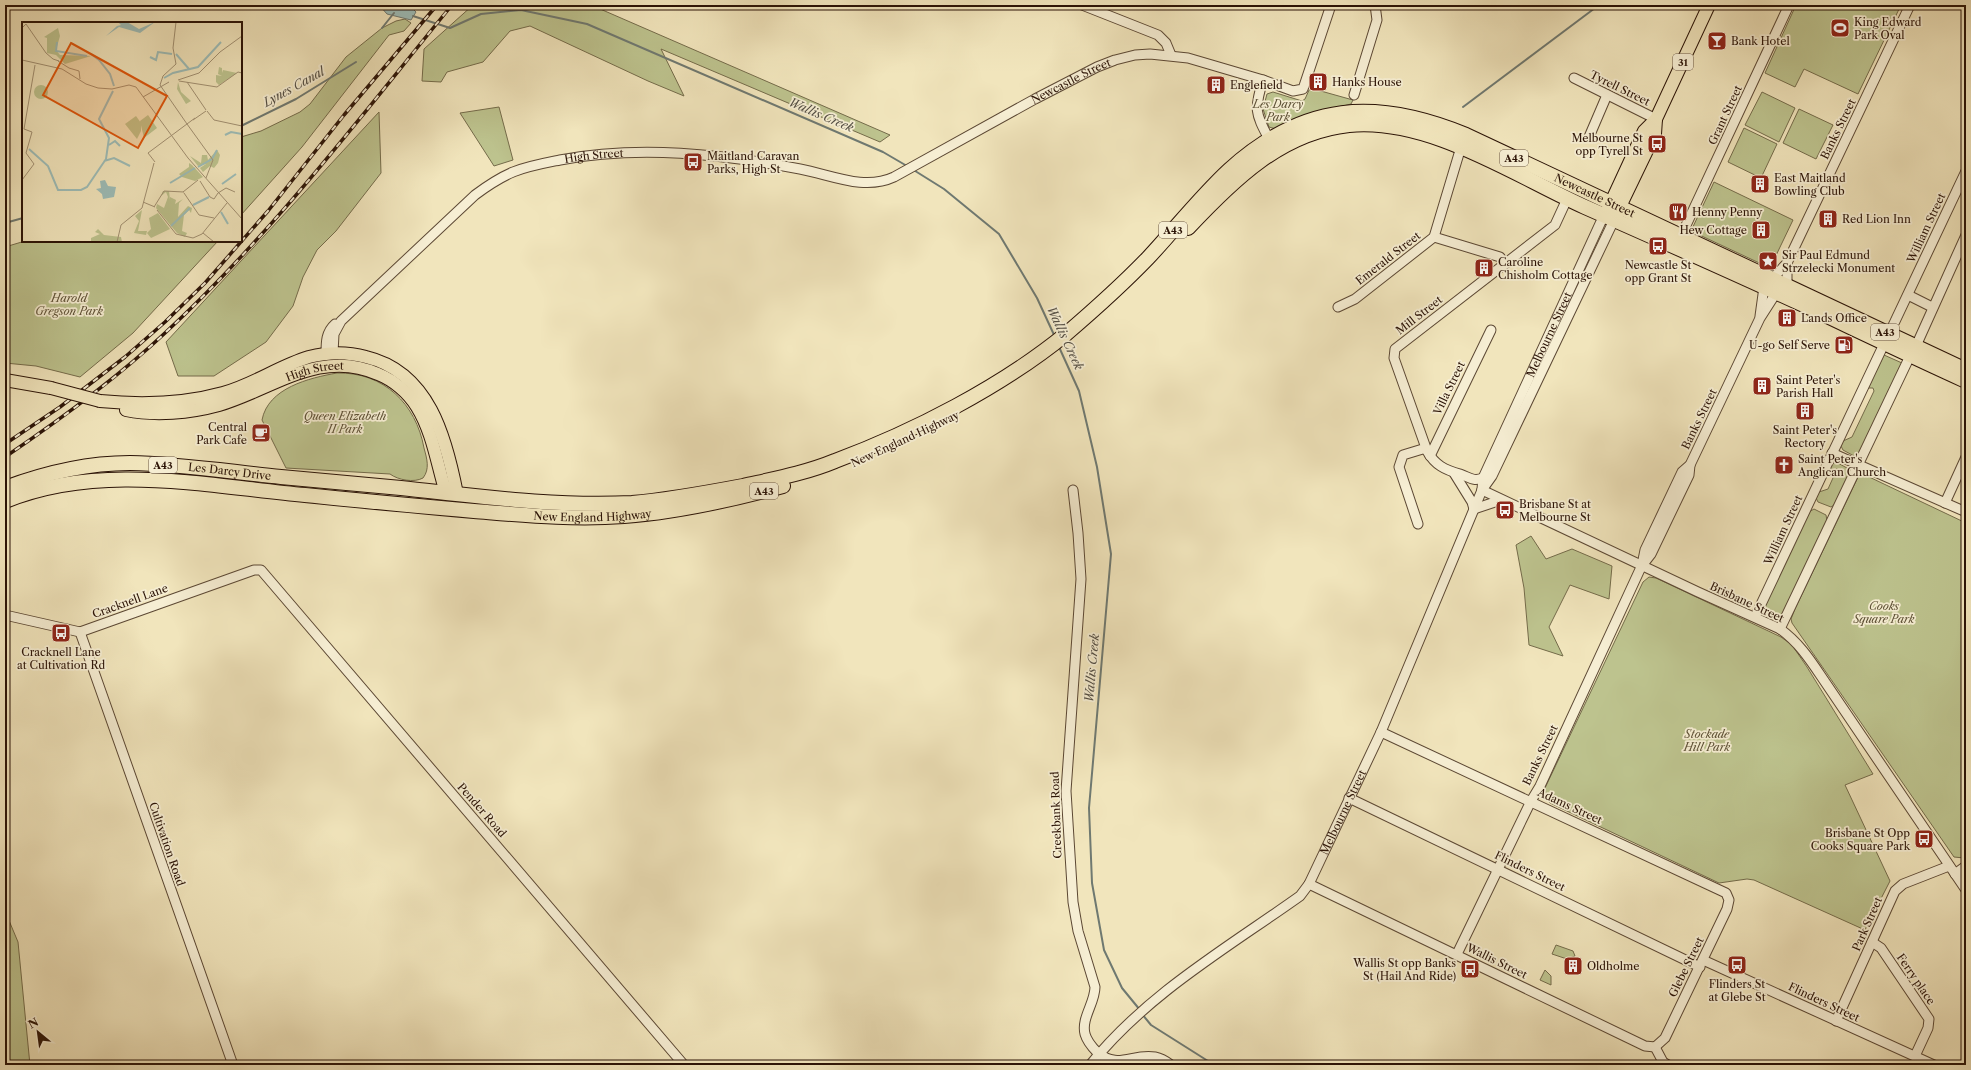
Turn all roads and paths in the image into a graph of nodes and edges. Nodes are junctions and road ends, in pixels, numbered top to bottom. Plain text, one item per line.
1 (1082, 5) edge
2 (1331, 5) edge
3 (1375, 5) edge
4 (1709, 5) edge
5 (1789, 5) edge
6 (1910, 5) edge
7 (1171, 55) junction
8 (1574, 78) dead end
9 (1263, 80) junction
10 (1354, 95) dead end
11 (1607, 95) junction
12 (1656, 119) junction
13 (1589, 136) dead end
14 (1464, 141) junction
15 (1272, 144) junction
16 (1966, 171) edge
17 (894, 177) joint
18 (1567, 199) junction
19 (1612, 212) junction
20 (1966, 235) edge
21 (1682, 236) junction
22 (1434, 237) junction
23 (1787, 263) junction
24 (1505, 264) junction
25 (1775, 286) junction
26 (1908, 295) junction
27 (1338, 306) dead end
28 (1932, 306) junction
29 (1760, 318) junction
30 (1491, 330) dead end
31 (1887, 339) junction
32 (1913, 351) junction
33 (330, 357) junction
34 (1043, 357) junction
35 (1966, 370) edge
36 (5, 380) edge
37 (1966, 381) edge
38 (1428, 452) junction
39 (1832, 453) junction
40 (1966, 457) edge
41 (1858, 465) junction
42 (1454, 473) junction
43 (1483, 478) junction
44 (5, 488) edge
45 (1073, 490) dead end
46 (1482, 490) junction
47 (451, 493) junction
48 (1501, 500) junction
49 (5, 501) edge
50 (1945, 503) junction
51 (449, 509) junction
52 (1474, 509) junction
53 (1966, 512) edge
54 (1418, 524) dead end
55 (1642, 565) junction
56 (261, 570) joint
57 (5, 615) edge
58 (1755, 617) junction
59 (1780, 629) junction
60 (80, 632) junction
61 (1381, 732) junction
62 (1349, 798) junction
63 (1531, 801) junction
64 (1949, 866) junction
65 (1966, 866) edge
66 (1498, 869) junction
67 (1955, 874) junction
68 (1309, 884) junction
69 (1966, 890) edge
70 (1726, 893) joint
71 (1872, 942) junction
72 (1457, 954) junction
73 (1701, 964) junction
74 (1836, 1021) junction
75 (1655, 1047) junction
76 (1099, 1054) junction
77 (1915, 1056) junction
78 (232, 1065) edge
79 (684, 1065) edge
80 (1090, 1065) edge
81 (1171, 1065) edge
82 (1668, 1065) edge
83 (1934, 1065) edge

1 - 7 street
2 - 9 street, Newcastle Street
3 - 10 street
4 - 12 main road, Melbourne Street / 31
5 - 21 street, Grant Street
6 - 23 street, Banks Street
7 - 9 street, Newcastle Street
7 - 17 street, Newcastle Street
8 - 11 street, Tyrell Street
9 - 15 street
11 - 12 street, Tyrell Street
11 - 13 street
12 - 19 main road, Melbourne Street / 31
14 - 15 highway, Newcastle Street / A43
14 - 18 highway, Newcastle Street / A43
14 - 19 highway, Newcastle Street / A43
14 - 22 street, Emerald Street
15 - 34 highway, New England Highway / A43
16 - 26 street, William Street
17 - 33 street, High Street
18 - 19 highway, Newcastle Street / A43
18 - 24 street, Mill Street
19 - 21 highway, Newcastle Street / A43
19 - 25 highway, Newcastle Street / A43
19 - 43 street, Melbourne Street
19 - 46 street, Melbourne Street
20 - 28 street
21 - 25 highway, Newcastle Street / A43
22 - 24 street
22 - 27 street, Emerald Street
23 - 25 street, Banks Street
23 - 25 street, Banks Street
24 - 38 street, Mill Street
25 - 29 street, Banks Street
25 - 29 street, Banks Street
25 - 31 highway, Newcastle Street / A43
26 - 28 street
26 - 31 street, William Street
28 - 32 street
29 - 55 street, Banks Street
30 - 38 street, Villa Street
31 - 32 highway, Newcastle Street / A43
31 - 39 street, William Street
32 - 35 highway, Newcastle Street / A43
32 - 37 highway, Newcastle Street / A43
32 - 41 street
33 - 36 main road, High Street, bridge
33 - 47 main road, High Street
34 - 47 highway, New England Highway / A43
34 - 51 highway, New England Highway / A43
38 - 42 street
38 - 54 street
39 - 41 street
39 - 58 street, William Street
40 - 50 street
41 - 50 street
41 - 59 street
42 - 43 street
42 - 52 street
43 - 46 street, Melbourne Street
44 - 47 highway, Les Darcy Drive / A43
45 - 76 street, Creekbank Road
46 - 48 street, Brisbane Street
46 - 52 street, Melbourne Street
47 - 51 highway, High Street
48 - 52 street
48 - 55 street, Brisbane Street
49 - 51 highway, Les Darcy Drive / A43
50 - 53 street
52 - 61 street, Melbourne Street
55 - 58 street, Brisbane Street
55 - 63 street, Banks Street
56 - 60 street, Cracknell Lane
56 - 79 street, Pender Road
57 - 60 street
58 - 59 street, Brisbane Street
59 - 64 street, Brisbane Street
60 - 78 street, Cultivation Road
61 - 62 street, Melbourne Street
61 - 63 street, Adams Street
62 - 66 street, Flinders Street
62 - 68 street, Melbourne Street
63 - 66 street, Banks Street
63 - 70 street, Adams Street
64 - 67 street, Brisbane Street
64 - 71 street, Park Street
65 - 67 street
66 - 72 street, Banks Street
66 - 73 street, Flinders Street
67 - 69 street, Brisbane Street
68 - 72 street, Wallis Street
68 - 76 street, Melbourne Street
70 - 73 street, Glebe Street
71 - 74 street, Park Street
71 - 77 street, Ferry place
72 - 75 street, Wallis Street
73 - 74 street, Flinders Street
73 - 75 street, Glebe Street
74 - 77 street, Flinders Street
75 - 82 street
76 - 80 street, Melbourne Street
76 - 81 street, Creekbank Road
77 - 83 street, Flinders Street

